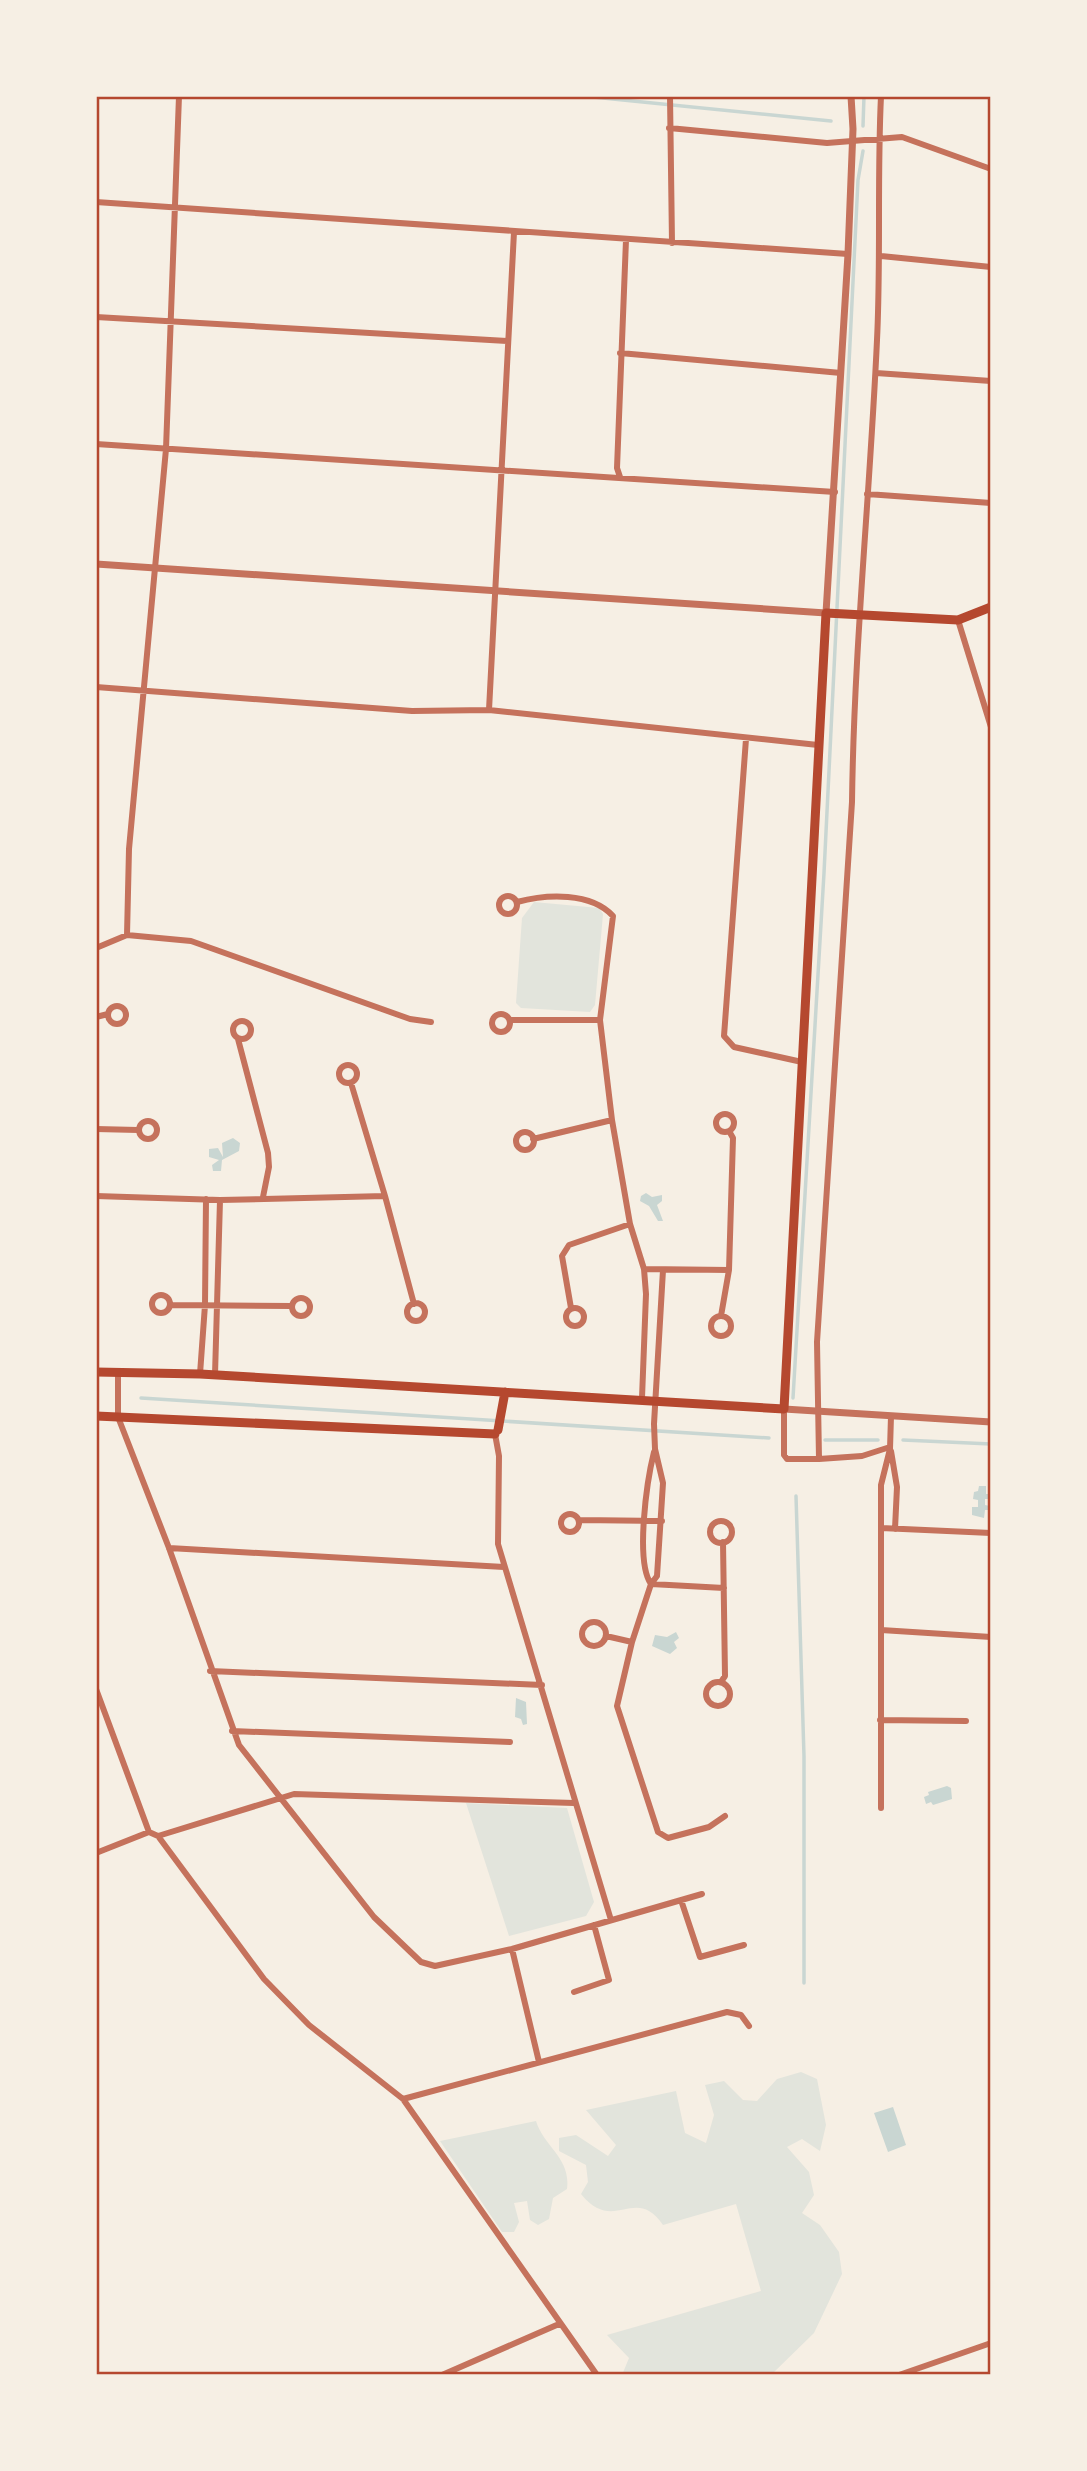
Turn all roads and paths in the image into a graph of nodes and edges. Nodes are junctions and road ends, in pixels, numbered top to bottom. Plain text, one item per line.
1 (179, 96) edge
2 (850, 96) edge
3 (881, 96) edge
4 (670, 97) edge
5 (669, 128) junction
6 (878, 137) junction
7 (852, 142) junction
8 (991, 169) edge
9 (96, 202) edge
10 (177, 207) junction
11 (514, 232) junction
12 (626, 240) junction
13 (672, 243) junction
14 (848, 254) junction
15 (881, 256) junction
16 (991, 267) edge
17 (96, 317) edge
18 (172, 321) junction
19 (507, 341) junction
20 (620, 353) junction
21 (841, 373) junction
22 (876, 373) junction
23 (991, 381) edge
24 (96, 444) edge
25 (166, 449) junction
26 (500, 470) junction
27 (620, 477) junction
28 (835, 492) junction
29 (867, 494) junction
30 (991, 503) edge
31 (96, 564) edge
32 (157, 569) junction
33 (498, 591) junction
34 (991, 607) edge
35 (835, 613) junction
36 (860, 614) junction
37 (958, 620) junction
38 (96, 687) edge
39 (143, 691) junction
40 (489, 710) junction
41 (991, 727) edge
42 (746, 739) junction
43 (818, 745) junction
44 (517, 902) dead end
45 (127, 936) junction
46 (96, 948) edge
47 (108, 1014) dead end
48 (96, 1017) edge
49 (510, 1020) dead end
50 (600, 1020) junction
51 (432, 1022) dead end
52 (238, 1039) dead end
53 (803, 1062) junction
54 (351, 1083) dead end
55 (612, 1121) junction
56 (96, 1129) edge
57 (138, 1130) dead end
58 (729, 1130) dead end
59 (533, 1139) dead end
60 (96, 1196) edge
61 (385, 1196) junction
62 (263, 1197) junction
63 (206, 1199) junction
64 (220, 1200) junction
65 (630, 1224) junction
66 (644, 1269) junction
67 (663, 1270) junction
68 (729, 1270) junction
69 (414, 1304) dead end
70 (170, 1305) dead end
71 (205, 1306) junction
72 (219, 1306) junction
73 (292, 1306) dead end
74 (571, 1308) dead end
75 (722, 1316) dead end
76 (96, 1373) edge
77 (118, 1373) junction
78 (200, 1374) junction
79 (215, 1375) junction
80 (505, 1392) junction
81 (642, 1398) junction
82 (658, 1400) junction
83 (784, 1409) junction
84 (817, 1412) junction
85 (96, 1416) edge
86 (891, 1416) junction
87 (118, 1417) junction
88 (991, 1422) edge
89 (496, 1432) junction
90 (655, 1446) junction
91 (890, 1448) junction
92 (819, 1459) junction
93 (580, 1520) dead end
94 (644, 1521) junction
95 (662, 1521) junction
96 (881, 1528) junction
97 (895, 1529) junction
98 (991, 1532) edge
99 (723, 1542) dead end
100 (169, 1548) junction
101 (504, 1567) junction
102 (651, 1584) junction
103 (723, 1588) junction
104 (881, 1630) junction
105 (606, 1636) dead end
106 (991, 1637) edge
107 (632, 1642) junction
108 (210, 1671) junction
109 (721, 1682) dead end
110 (541, 1685) junction
111 (96, 1689) edge
112 (880, 1720) junction
113 (966, 1721) dead end
114 (232, 1731) junction
115 (510, 1742) dead end
116 (282, 1797) junction
117 (574, 1803) junction
118 (881, 1808) dead end
119 (725, 1816) dead end
120 (149, 1832) junction
121 (158, 1836) junction
122 (96, 1853) edge
123 (702, 1894) dead end
124 (681, 1900) junction
125 (611, 1920) junction
126 (594, 1925) junction
127 (744, 1945) dead end
128 (512, 1950) junction
129 (574, 1992) dead end
130 (748, 2026) dead end
131 (539, 2062) junction
132 (403, 2099) junction
133 (559, 2324) junction
134 (991, 2343) edge
135 (442, 2375) edge
136 (597, 2375) edge
137 (899, 2375) edge

1 - 10 street
2 - 7 street
3 - 6 street
4 - 5 street
5 - 7 street
5 - 13 street
6 - 7 street
6 - 8 street
6 - 15 street
7 - 14 street
9 - 10 street
10 - 11 street
10 - 18 street
11 - 12 street
11 - 19 street
12 - 13 street
12 - 20 street
13 - 14 street
14 - 21 street
15 - 16 street
15 - 22 street
17 - 18 street
18 - 19 street
18 - 25 street
19 - 26 street
20 - 21 street
20 - 27 street
21 - 28 street
22 - 23 street
22 - 29 street
24 - 25 street
25 - 26 street
25 - 32 street
26 - 27 street
26 - 33 street
27 - 28 street
28 - 35 street
29 - 30 street
29 - 36 street
31 - 32 street
32 - 33 street
32 - 39 street
33 - 35 street
33 - 40 street
34 - 37 main road
35 - 36 main road
35 - 43 main road
36 - 37 main road
36 - 84 street
37 - 41 street
38 - 39 street
39 - 40 street
39 - 45 street
40 - 42 street
42 - 43 street
42 - 53 street
43 - 53 main road
44 - 50 street
45 - 46 street
45 - 51 street
47 - 48 street
49 - 50 street
50 - 55 street
52 - 62 street
53 - 83 main road
54 - 61 street
55 - 59 street
55 - 65 street
56 - 57 street
58 - 68 street
60 - 63 street
61 - 62 street
61 - 69 street
62 - 64 street
63 - 64 street
63 - 71 street
64 - 72 street
65 - 66 street
65 - 74 street
66 - 67 street
66 - 81 street
67 - 68 street
67 - 82 street
68 - 75 street
70 - 71 street
71 - 72 street
71 - 78 street
72 - 73 street
72 - 79 street
76 - 77 main road
77 - 78 main road
77 - 87 street
78 - 79 main road
79 - 80 main road
80 - 81 main road
80 - 89 main road
81 - 82 main road
82 - 83 main road
82 - 90 street
83 - 84 street
83 - 92 street
84 - 86 street
84 - 92 street
85 - 87 main road
86 - 88 street
86 - 91 street
87 - 89 main road
87 - 100 street
89 - 101 street
90 - 94 street
90 - 95 street
91 - 92 street
91 - 96 street
91 - 97 street
93 - 94 street
94 - 95 street
94 - 102 street
95 - 102 street
96 - 97 street
96 - 104 street
97 - 98 street
99 - 103 street
100 - 101 street
100 - 108 street
101 - 110 street
102 - 103 street
102 - 107 street
103 - 109 street
104 - 106 street
104 - 112 street
105 - 107 street
107 - 119 street
108 - 110 street
108 - 114 street
110 - 117 street
111 - 120 street
112 - 113 street
112 - 118 street
114 - 115 street
114 - 116 street
116 - 117 street
116 - 121 street
116 - 128 street
117 - 125 street
120 - 121 street
120 - 122 street
121 - 132 street
123 - 124 street
124 - 125 street
124 - 127 street
125 - 126 street
126 - 128 street
126 - 129 street
128 - 131 street
130 - 131 street
131 - 132 street
132 - 133 street
133 - 135 street
133 - 136 street
134 - 137 street

